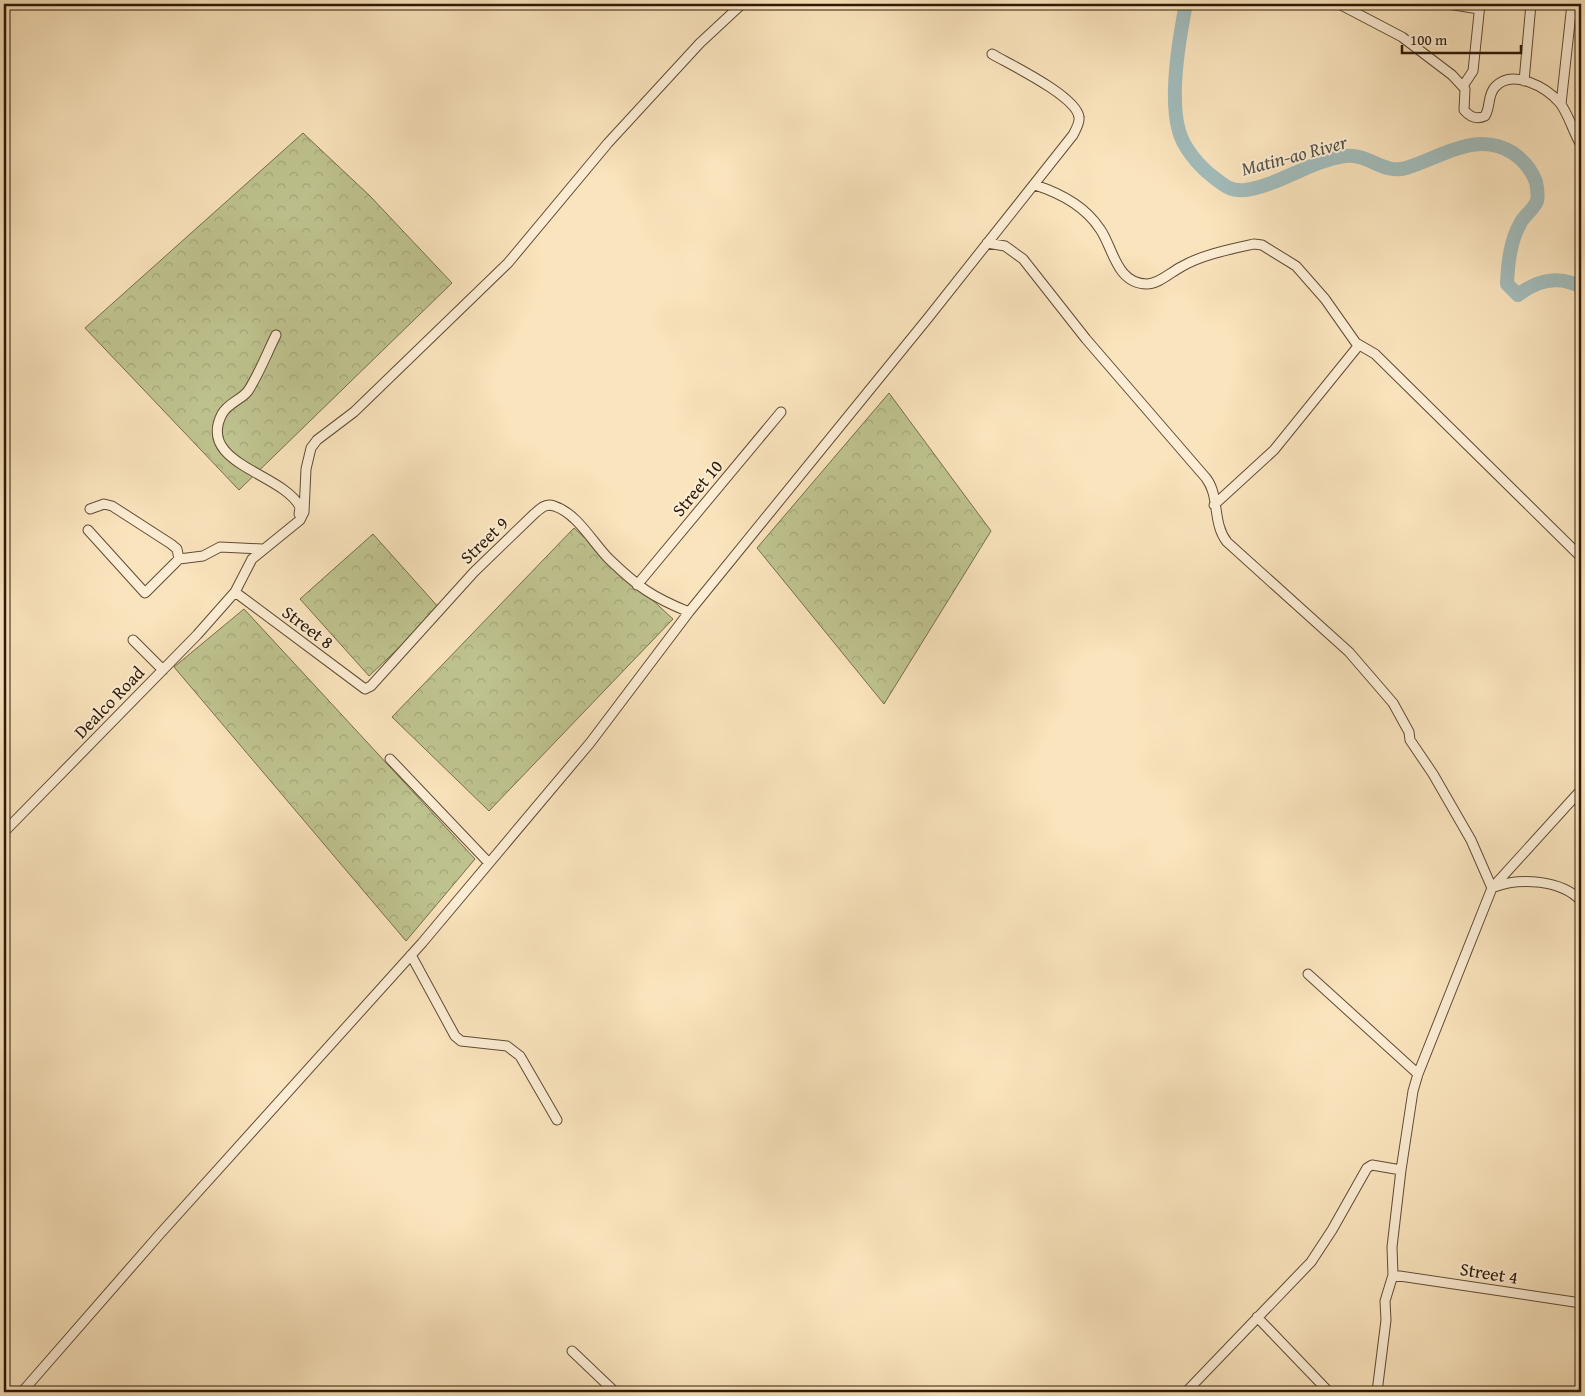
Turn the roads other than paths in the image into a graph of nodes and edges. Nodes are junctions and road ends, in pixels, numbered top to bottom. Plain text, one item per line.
1 (742, 4) edge
2 (1339, 4) edge
3 (1448, 4) edge
4 (1532, 4) edge
5 (1572, 4) edge
6 (1353, 6) edge
7 (1479, 7) edge
8 (992, 54) dead end
9 (1524, 81) junction
10 (1463, 86) junction
11 (1560, 104) junction
12 (1581, 145) edge
13 (1035, 185) junction
14 (987, 243) junction
15 (276, 335) dead end
16 (1360, 345) junction
17 (781, 412) dead end
18 (1214, 505) junction
19 (90, 509) dead end
20 (297, 524) junction
21 (88, 530) dead end
22 (262, 549) junction
23 (1581, 557) edge
24 (179, 559) junction
25 (637, 585) junction
26 (235, 592) junction
27 (689, 612) junction
28 (133, 640) dead end
29 (162, 670) junction
30 (361, 688) joint
31 (390, 760) dead end
32 (1581, 790) edge
33 (4, 832) edge
34 (489, 863) junction
35 (1492, 888) junction
36 (1581, 901) edge
37 (410, 955) junction
38 (1308, 974) dead end
39 (1418, 1074) junction
40 (558, 1120) dead end
41 (1401, 1170) junction
42 (1393, 1275) junction
43 (1581, 1303) edge
44 (1257, 1317) junction
45 (572, 1351) dead end
46 (22, 1392) edge
47 (615, 1392) edge
48 (1186, 1392) edge
49 (1329, 1392) edge
50 (1377, 1392) edge

1 - 20 street
2 - 6 street
3 - 7 street
4 - 9 street
5 - 11 street
6 - 10 street
7 - 10 street
8 - 13 street
9 - 10 street
9 - 11 street
11 - 12 street
13 - 14 street
13 - 16 street
14 - 18 street
14 - 27 street
15 - 20 street
16 - 18 street
16 - 23 street
17 - 25 street, Street 10
18 - 35 street
19 - 24 street
20 - 22 street, Dealco Road
21 - 24 street
22 - 24 street
22 - 26 street, Dealco Road
25 - 27 street
25 - 30 street, Street 9
26 - 29 street, Dealco Road
26 - 30 street, Street 8
27 - 34 street
28 - 29 street
29 - 33 street, Dealco Road
31 - 34 street
32 - 35 street
34 - 37 street
35 - 36 street
35 - 39 street
37 - 40 street
37 - 46 street
38 - 39 street
39 - 41 street
41 - 42 street
41 - 44 street
42 - 43 street, Street 4
42 - 50 street
44 - 48 street
44 - 49 street
45 - 47 street

